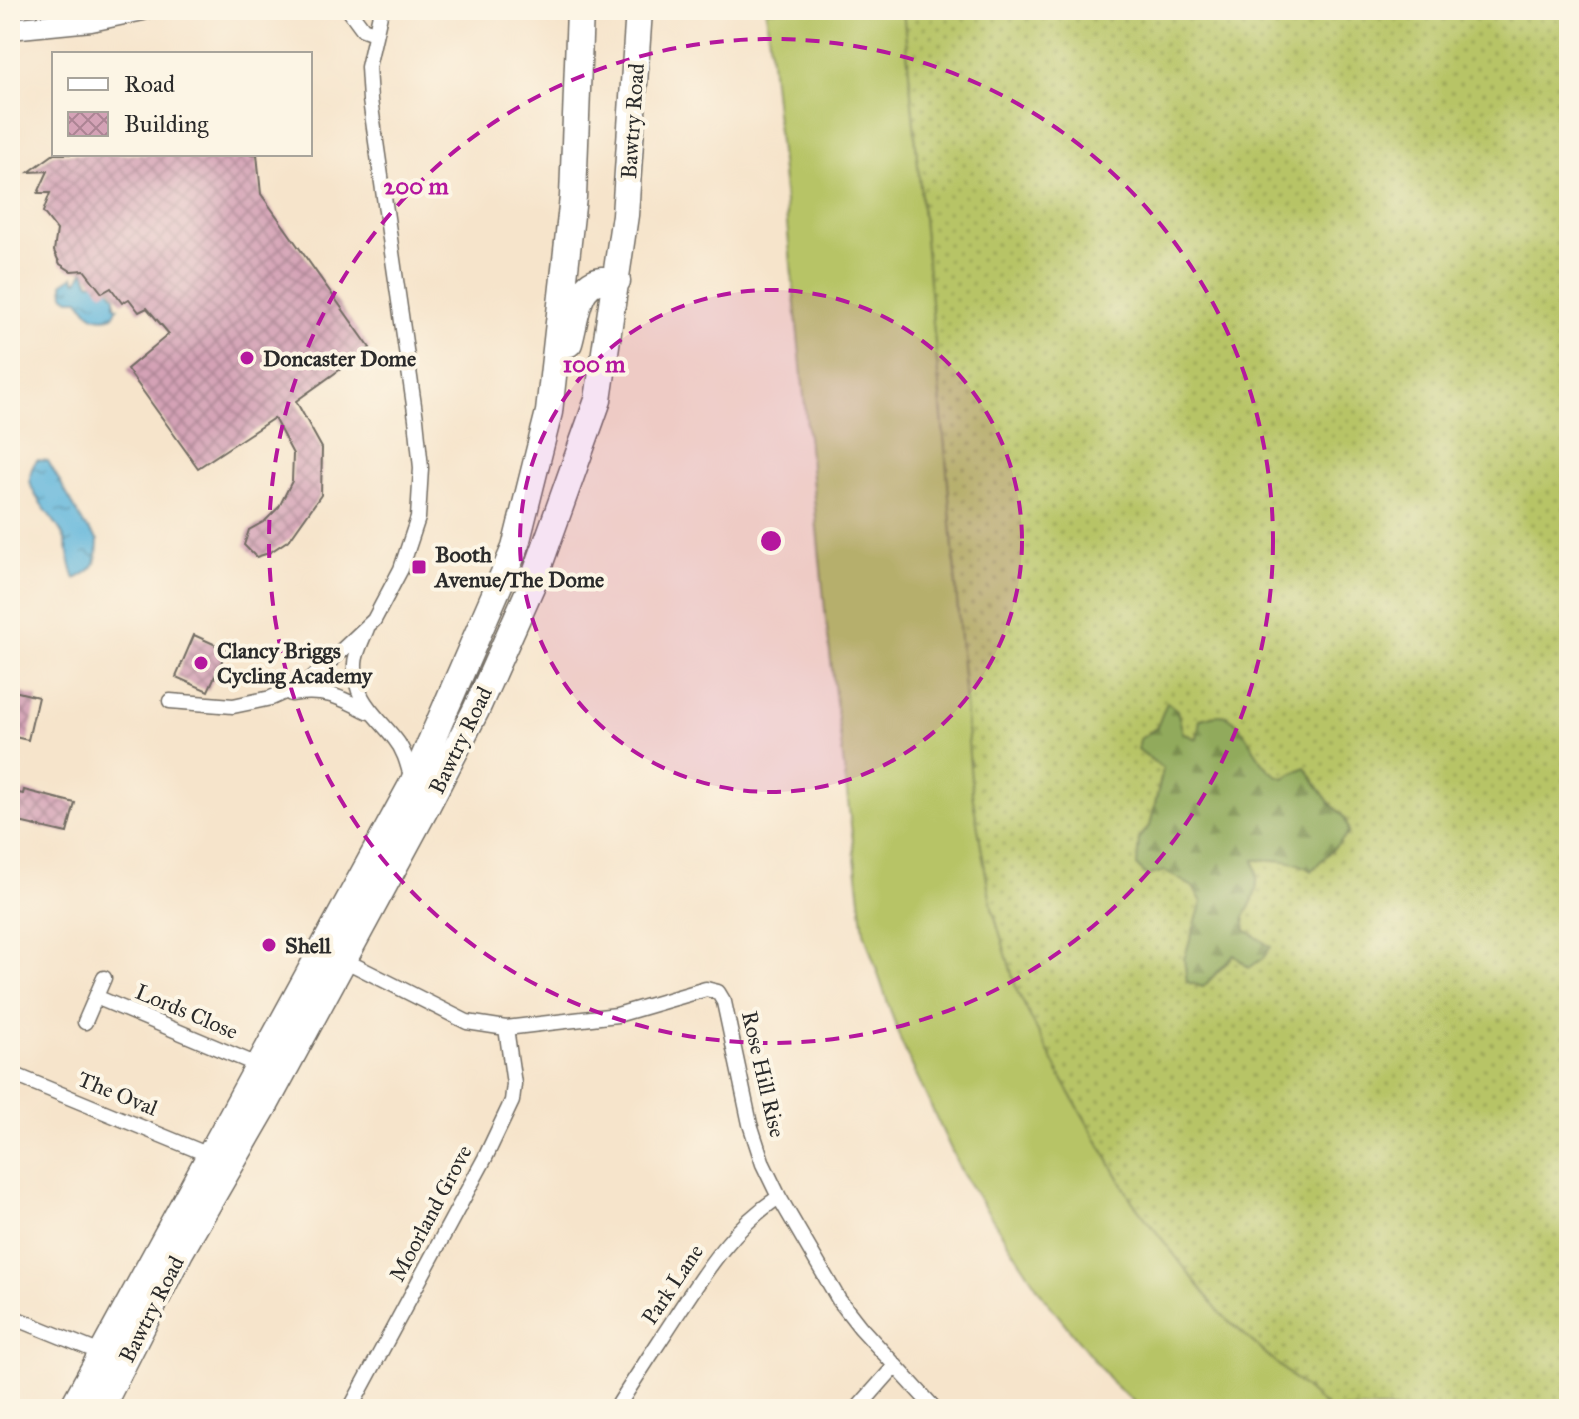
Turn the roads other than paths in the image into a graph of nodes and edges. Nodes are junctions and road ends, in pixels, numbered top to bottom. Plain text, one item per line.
1 (143, 10) edge
2 (349, 10) edge
3 (381, 10) edge
4 (580, 10) edge
5 (639, 10) edge
6 (10, 29) edge
7 (374, 33) junction
8 (617, 281) junction
9 (549, 412) junction
10 (368, 624) junction
11 (271, 698) junction
12 (170, 701) dead end
13 (370, 713) junction
14 (413, 783) junction
15 (424, 811) junction
16 (344, 960) junction
17 (104, 978) dead end
18 (96, 997) junction
19 (85, 1022) dead end
20 (506, 1028) junction
21 (260, 1066) junction
22 (10, 1073) edge
23 (209, 1155) junction
24 (779, 1197) junction
25 (10, 1316) edge
26 (101, 1353) junction
27 (895, 1366) junction
28 (72, 1409) edge
29 (100, 1409) edge
30 (350, 1409) edge
31 (616, 1409) edge
32 (857, 1409) edge
33 (935, 1409) edge

1 - 6 street
2 - 7 street
3 - 7 street
4 - 9 highway, Bawtry Road
5 - 8 highway, Bawtry Road
7 - 10 street
8 - 9 highway
8 - 15 highway, Bawtry Road
9 - 14 highway, Bawtry Road
10 - 11 street
10 - 13 street
11 - 12 street
11 - 13 street
13 - 14 street
14 - 15 street
14 - 21 highway, Bawtry Road
15 - 16 highway, Bawtry Road
16 - 20 street, Rose Hill Rise
16 - 29 highway, Bawtry Road
17 - 18 street
18 - 19 street
18 - 21 street, Lords Close
20 - 24 street, Rose Hill Rise
20 - 30 street, Moorland Grove
21 - 23 highway, Bawtry Road
22 - 23 street, The Oval
23 - 26 highway, Bawtry Road
24 - 27 street, Rose Hill Rise
24 - 31 street, Park Lane
25 - 26 street
26 - 28 highway, Bawtry Road
27 - 32 street
27 - 33 street, Rose Hill Rise

